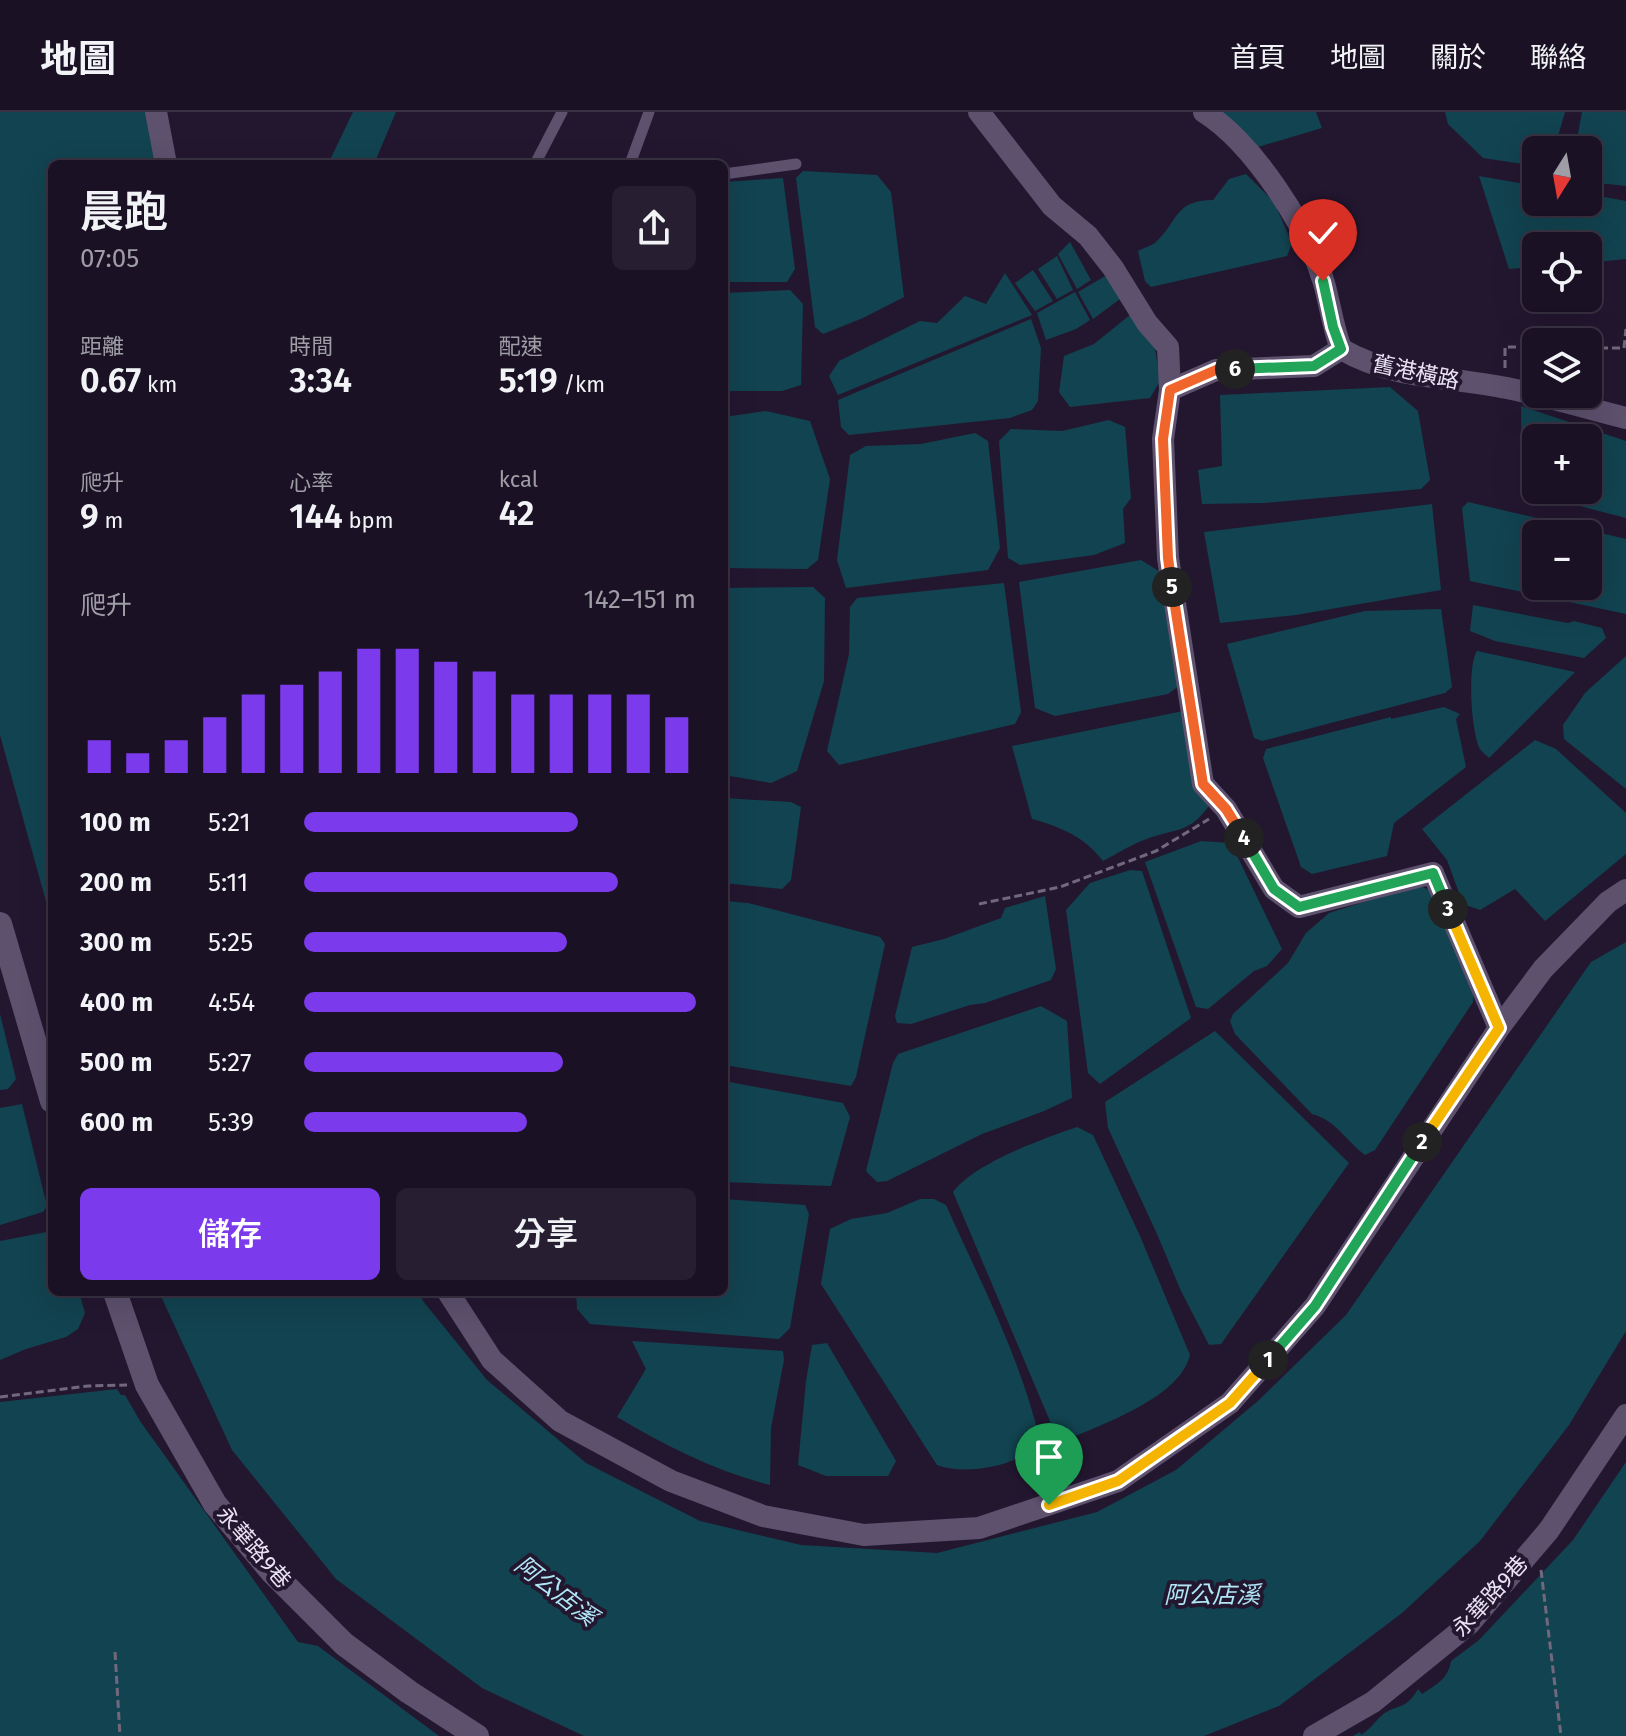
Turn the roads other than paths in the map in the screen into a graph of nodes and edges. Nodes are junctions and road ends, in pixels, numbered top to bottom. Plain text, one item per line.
1 (156, 112) edge
2 (562, 112) edge
3 (649, 112) edge
4 (979, 112) edge
5 (1204, 112) edge
6 (165, 160) edge
7 (537, 160) edge
8 (631, 160) edge
9 (796, 164) dead end
10 (728, 173) edge
11 (1341, 349) junction
12 (1170, 390) junction
13 (1626, 418) edge
14 (1626, 890) edge
15 (0, 924) edge
16 (3, 946) edge
17 (1499, 1028) junction
18 (48, 1088) edge
19 (116, 1296) edge
20 (451, 1296) edge
21 (1626, 1415) edge
22 (477, 1736) edge
23 (1314, 1736) edge

1 - 6 street
2 - 7 lane
3 - 8 lane
4 - 12 street
5 - 11 street
9 - 10 lane
11 - 12 street
11 - 13 street, 舊港橫路
12 - 17 street
14 - 17 street
15 - 16 street
16 - 18 street
17 - 20 street
19 - 22 street, 永華路9巷
21 - 23 street, 永華路9巷

